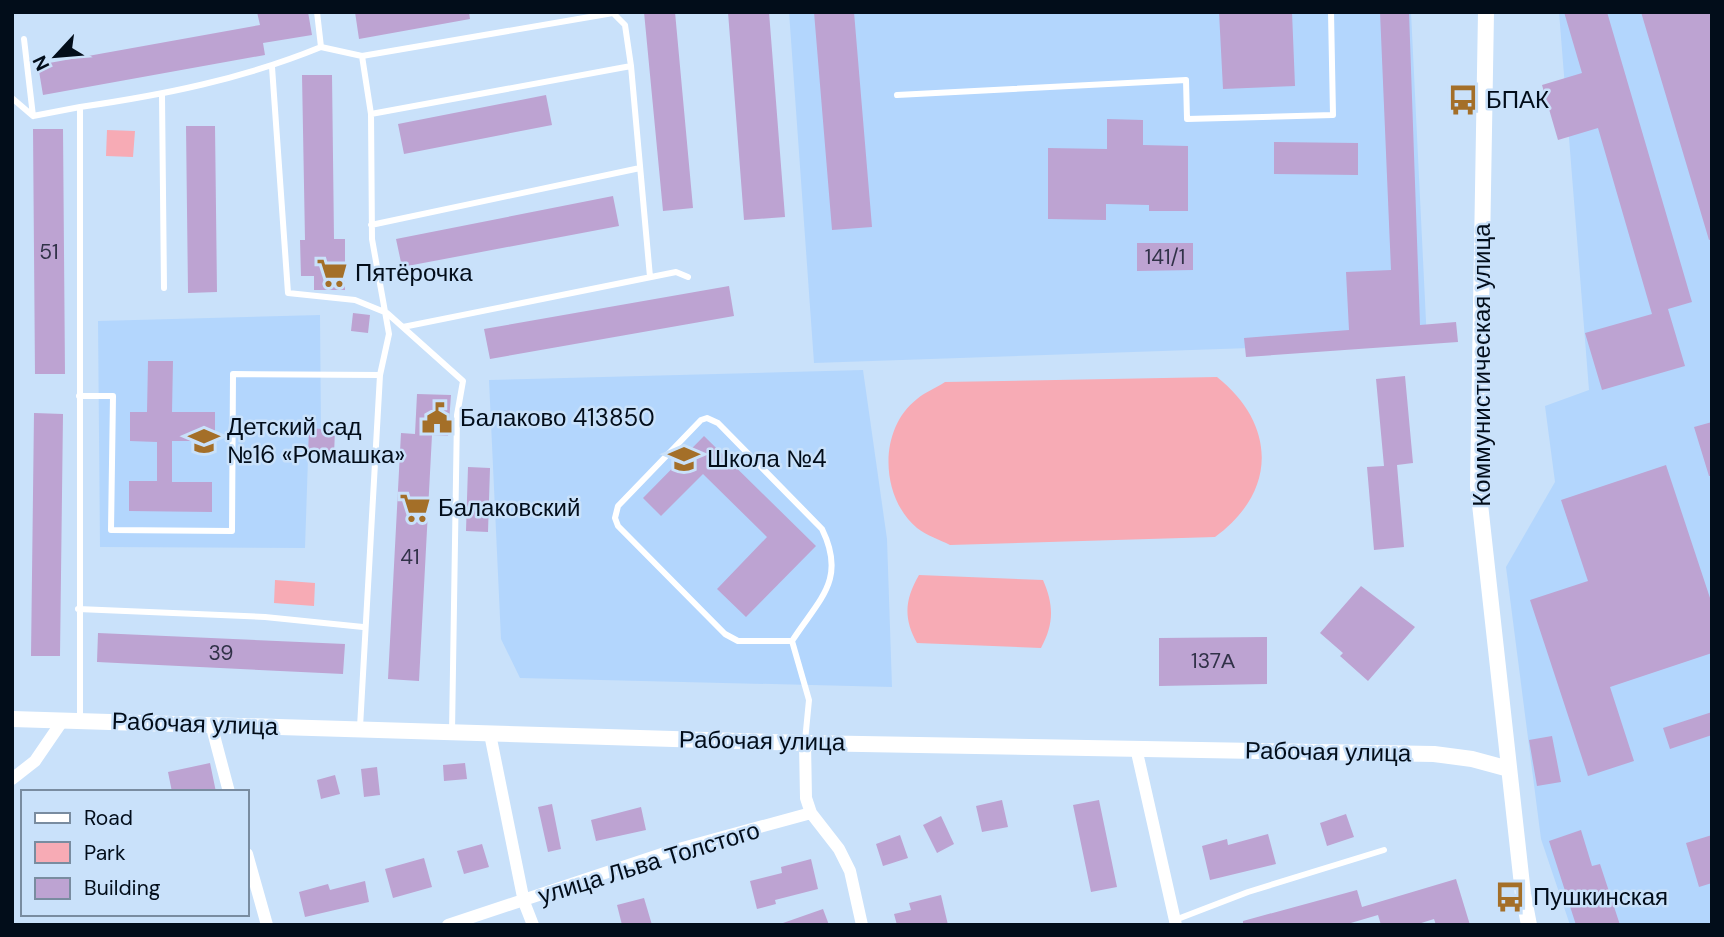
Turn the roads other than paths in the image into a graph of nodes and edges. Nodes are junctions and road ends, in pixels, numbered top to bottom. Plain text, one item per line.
1 (317, 12) edge
2 (1331, 12) edge
3 (1486, 12) edge
4 (24, 39) dead end
5 (321, 47) junction
6 (362, 57) junction
7 (631, 66) junction
8 (272, 67) junction
9 (897, 95) dead end
10 (162, 96) junction
11 (12, 98) edge
12 (80, 107) junction
13 (371, 114) junction
14 (33, 116) junction
15 (640, 168) junction
16 (371, 225) junction
17 (650, 277) junction
18 (688, 277) dead end
19 (164, 288) dead end
20 (387, 313) junction
21 (403, 327) junction
22 (380, 375) junction
23 (79, 396) junction
24 (78, 609) junction
25 (363, 627) junction
26 (792, 641) junction
27 (12, 719) edge
28 (63, 720) junction
29 (80, 721) junction
30 (211, 724) junction
31 (360, 729) junction
32 (452, 733) junction
33 (490, 734) junction
34 (805, 743) junction
35 (1136, 748) junction
36 (1509, 769) junction
37 (12, 779) edge
38 (228, 790) edge
39 (811, 813) junction
40 (1384, 850) dead end
41 (248, 858) edge
42 (524, 902) junction
43 (1176, 922) edge
44 (267, 925) edge
45 (448, 925) edge
46 (533, 925) edge
47 (862, 925) edge
48 (1530, 925) edge

1 - 5 lane
2 - 9 lane
3 - 36 street, Коммунистическая улица
4 - 14 lane
5 - 6 lane
5 - 8 lane
6 - 7 lane
6 - 13 lane
7 - 13 lane
7 - 15 lane
8 - 10 lane
8 - 20 lane
10 - 12 lane
10 - 19 lane
11 - 14 lane
12 - 14 lane
12 - 23 lane
13 - 16 lane
15 - 16 lane
15 - 17 lane
16 - 20 lane
17 - 18 lane
17 - 21 lane
20 - 21 lane
20 - 22 lane
21 - 32 lane
22 - 23 lane
22 - 25 lane
23 - 24 lane
24 - 25 lane
24 - 29 lane
25 - 31 lane
26 - 26 lane
26 - 34 lane
27 - 28 street, Рабочая улица
28 - 29 street, Рабочая улица
28 - 37 street
29 - 30 street, Рабочая улица
30 - 31 street, Рабочая улица
30 - 38 street
31 - 32 street, Рабочая улица
32 - 33 street, Рабочая улица
33 - 34 street, Рабочая улица
33 - 42 street
34 - 35 street, Рабочая улица
34 - 39 street
35 - 36 street, Рабочая улица
35 - 43 street
36 - 48 street, Коммунистическая улица
39 - 42 street, улица Льва Толстого
39 - 47 street
40 - 43 lane
41 - 44 street
42 - 45 street, улица Льва Толстого
42 - 46 street

